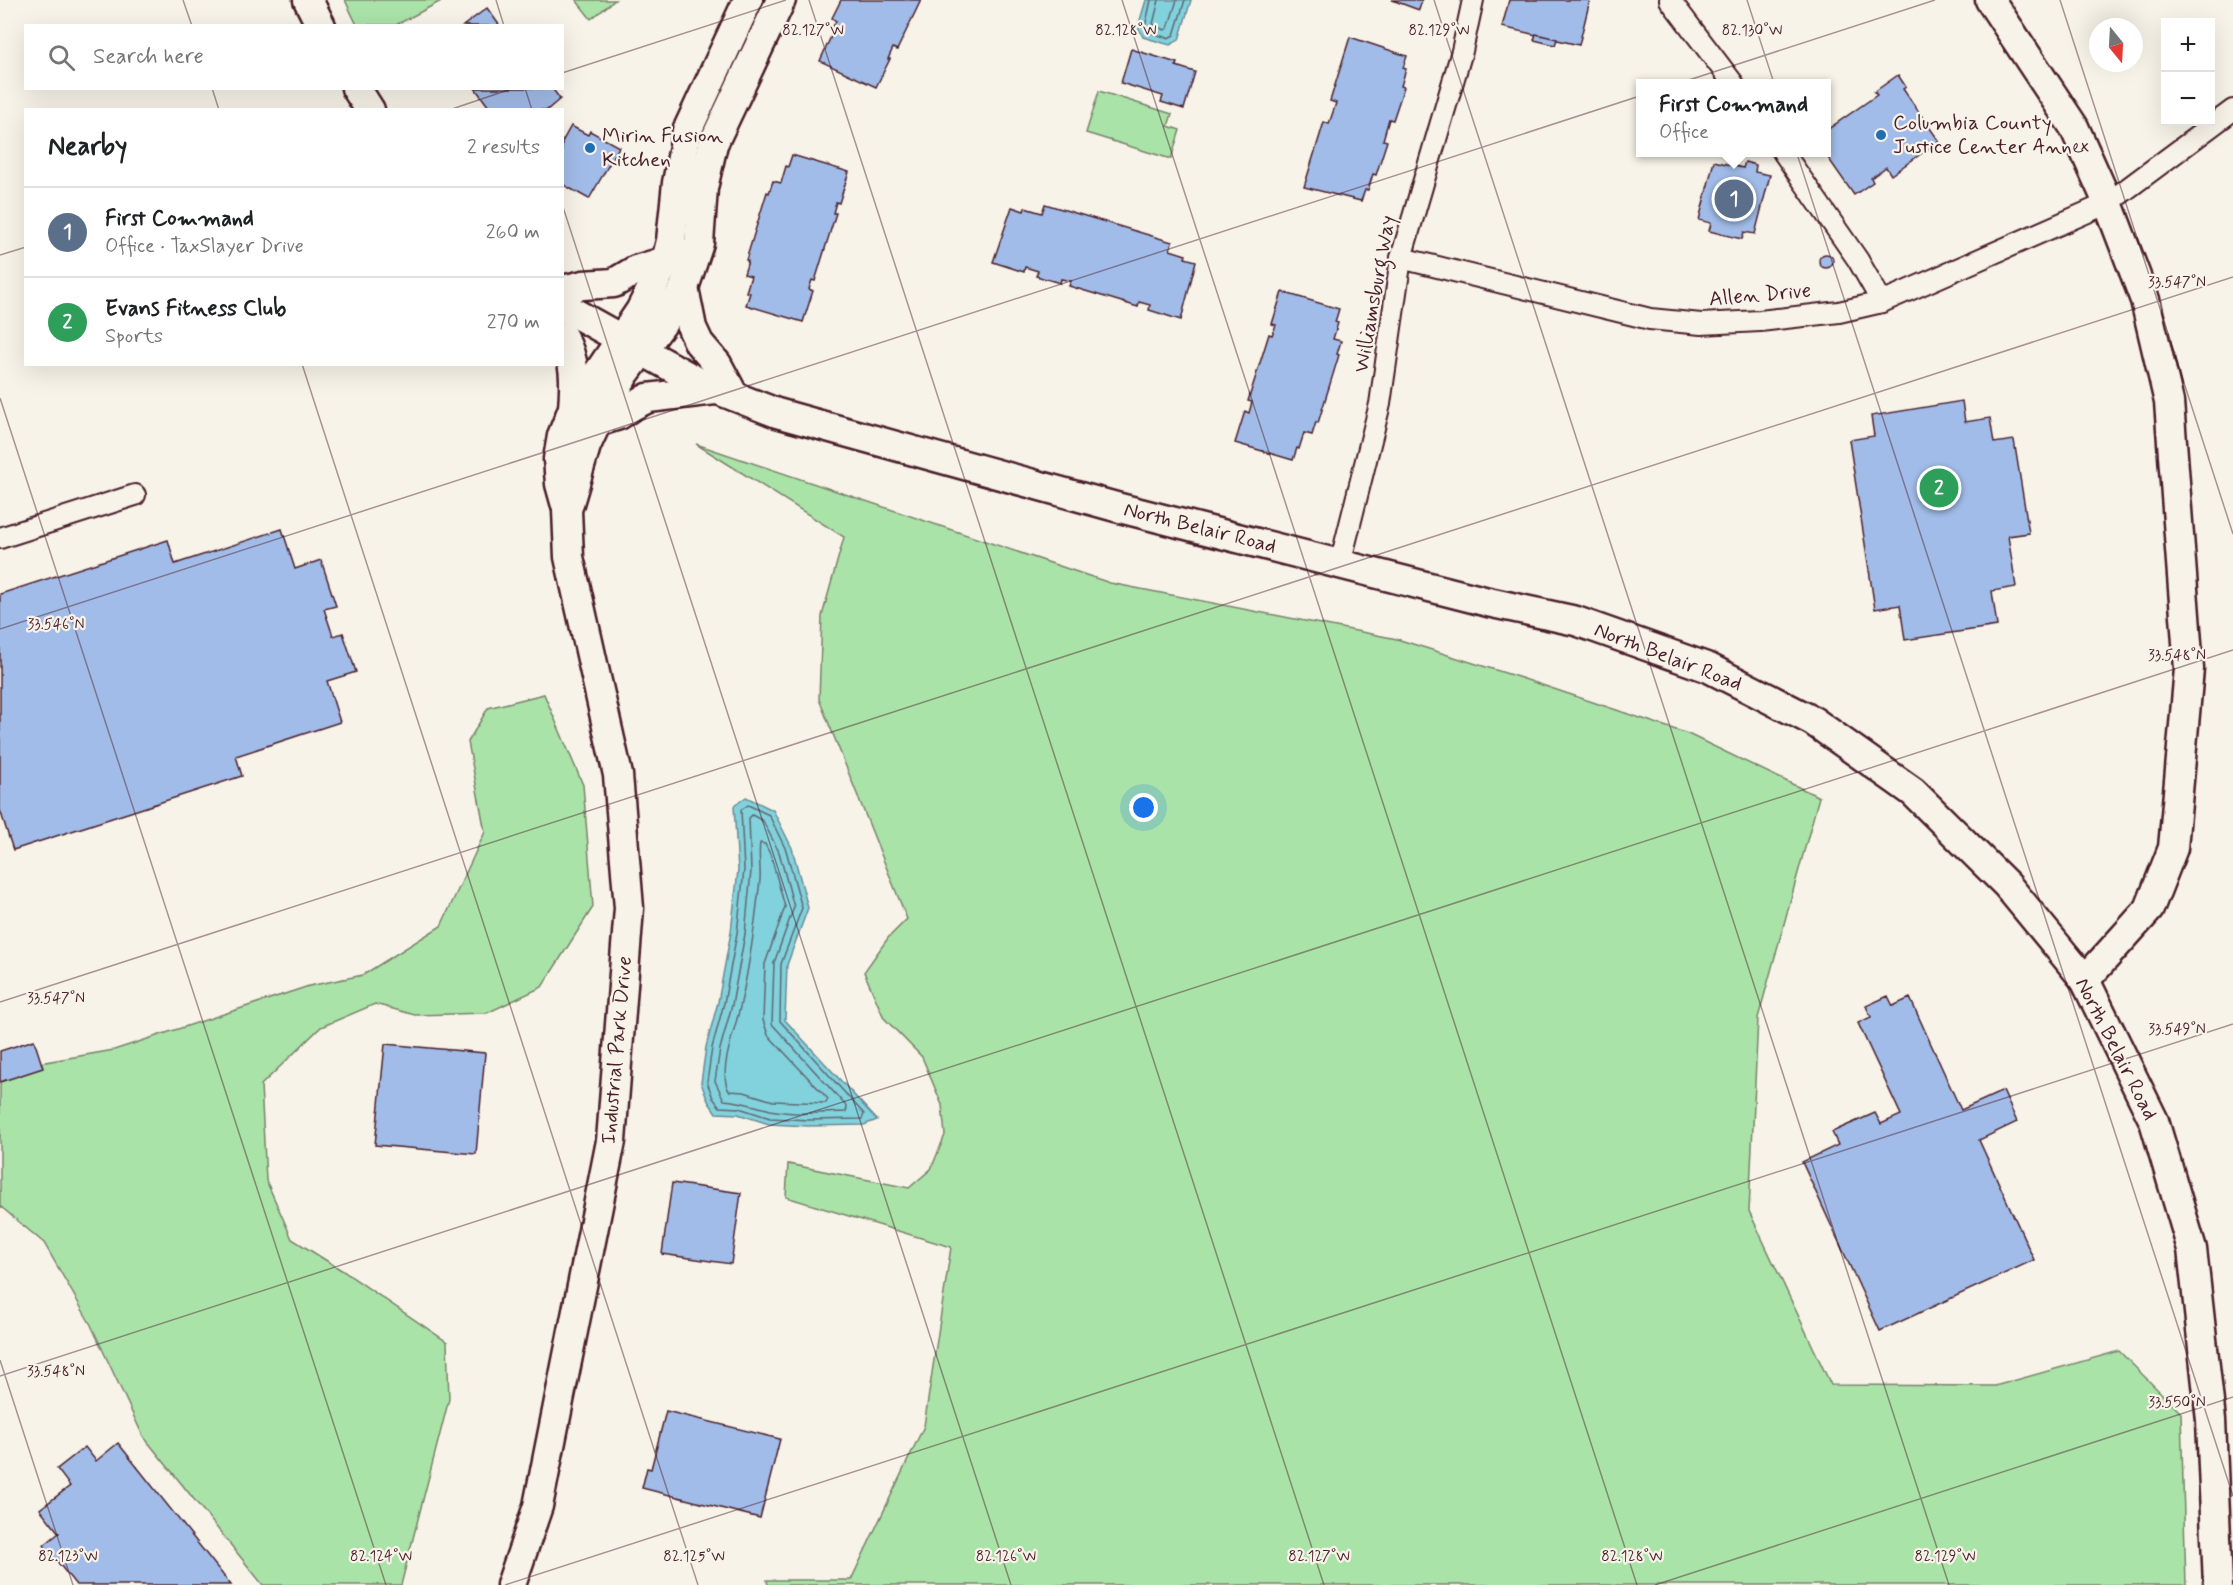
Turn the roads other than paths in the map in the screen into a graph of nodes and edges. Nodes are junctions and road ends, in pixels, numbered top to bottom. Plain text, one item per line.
1 (308, 0) edge
2 (748, 0) edge
3 (781, 0) edge
4 (1473, 0) edge
5 (1670, 0) edge
6 (1990, 0) edge
7 (320, 24) edge
8 (1729, 79) edge
9 (710, 80) junction
10 (357, 90) edge
11 (736, 95) junction
12 (369, 108) edge
13 (2233, 110) edge
14 (1786, 157) edge
15 (2108, 203) junction
16 (1401, 258) junction
17 (666, 261) junction
18 (684, 288) junction
19 (564, 290) edge
20 (1882, 302) junction
21 (564, 307) edge
22 (564, 339) edge
23 (631, 346) junction
24 (726, 393) junction
25 (585, 416) junction
26 (135, 495) dead end
27 (0, 538) edge
28 (1340, 564) junction
29 (2085, 980) junction
30 (511, 1585) edge
31 (2218, 1585) edge

1 - 7 street
2 - 9 street
3 - 11 street
4 - 16 street, Williamsburg Way
5 - 8 street
6 - 15 street
9 - 11 street
9 - 17 street
10 - 12 street
11 - 18 street
13 - 15 street, Allen Drive
14 - 20 street
15 - 20 street, Allen Drive
15 - 29 street
16 - 20 street, Allen Drive
16 - 28 street, Williamsburg Way
17 - 19 street
17 - 23 street
18 - 23 street
18 - 24 street
21 - 23 street, North Belair Road
22 - 25 street
23 - 24 street, North Belair Road
23 - 25 street, Industrial Park Drive
24 - 25 street
24 - 28 street, North Belair Road
25 - 30 street, Industrial Park Drive
26 - 27 street
28 - 29 street, North Belair Road
29 - 31 street, North Belair Road

